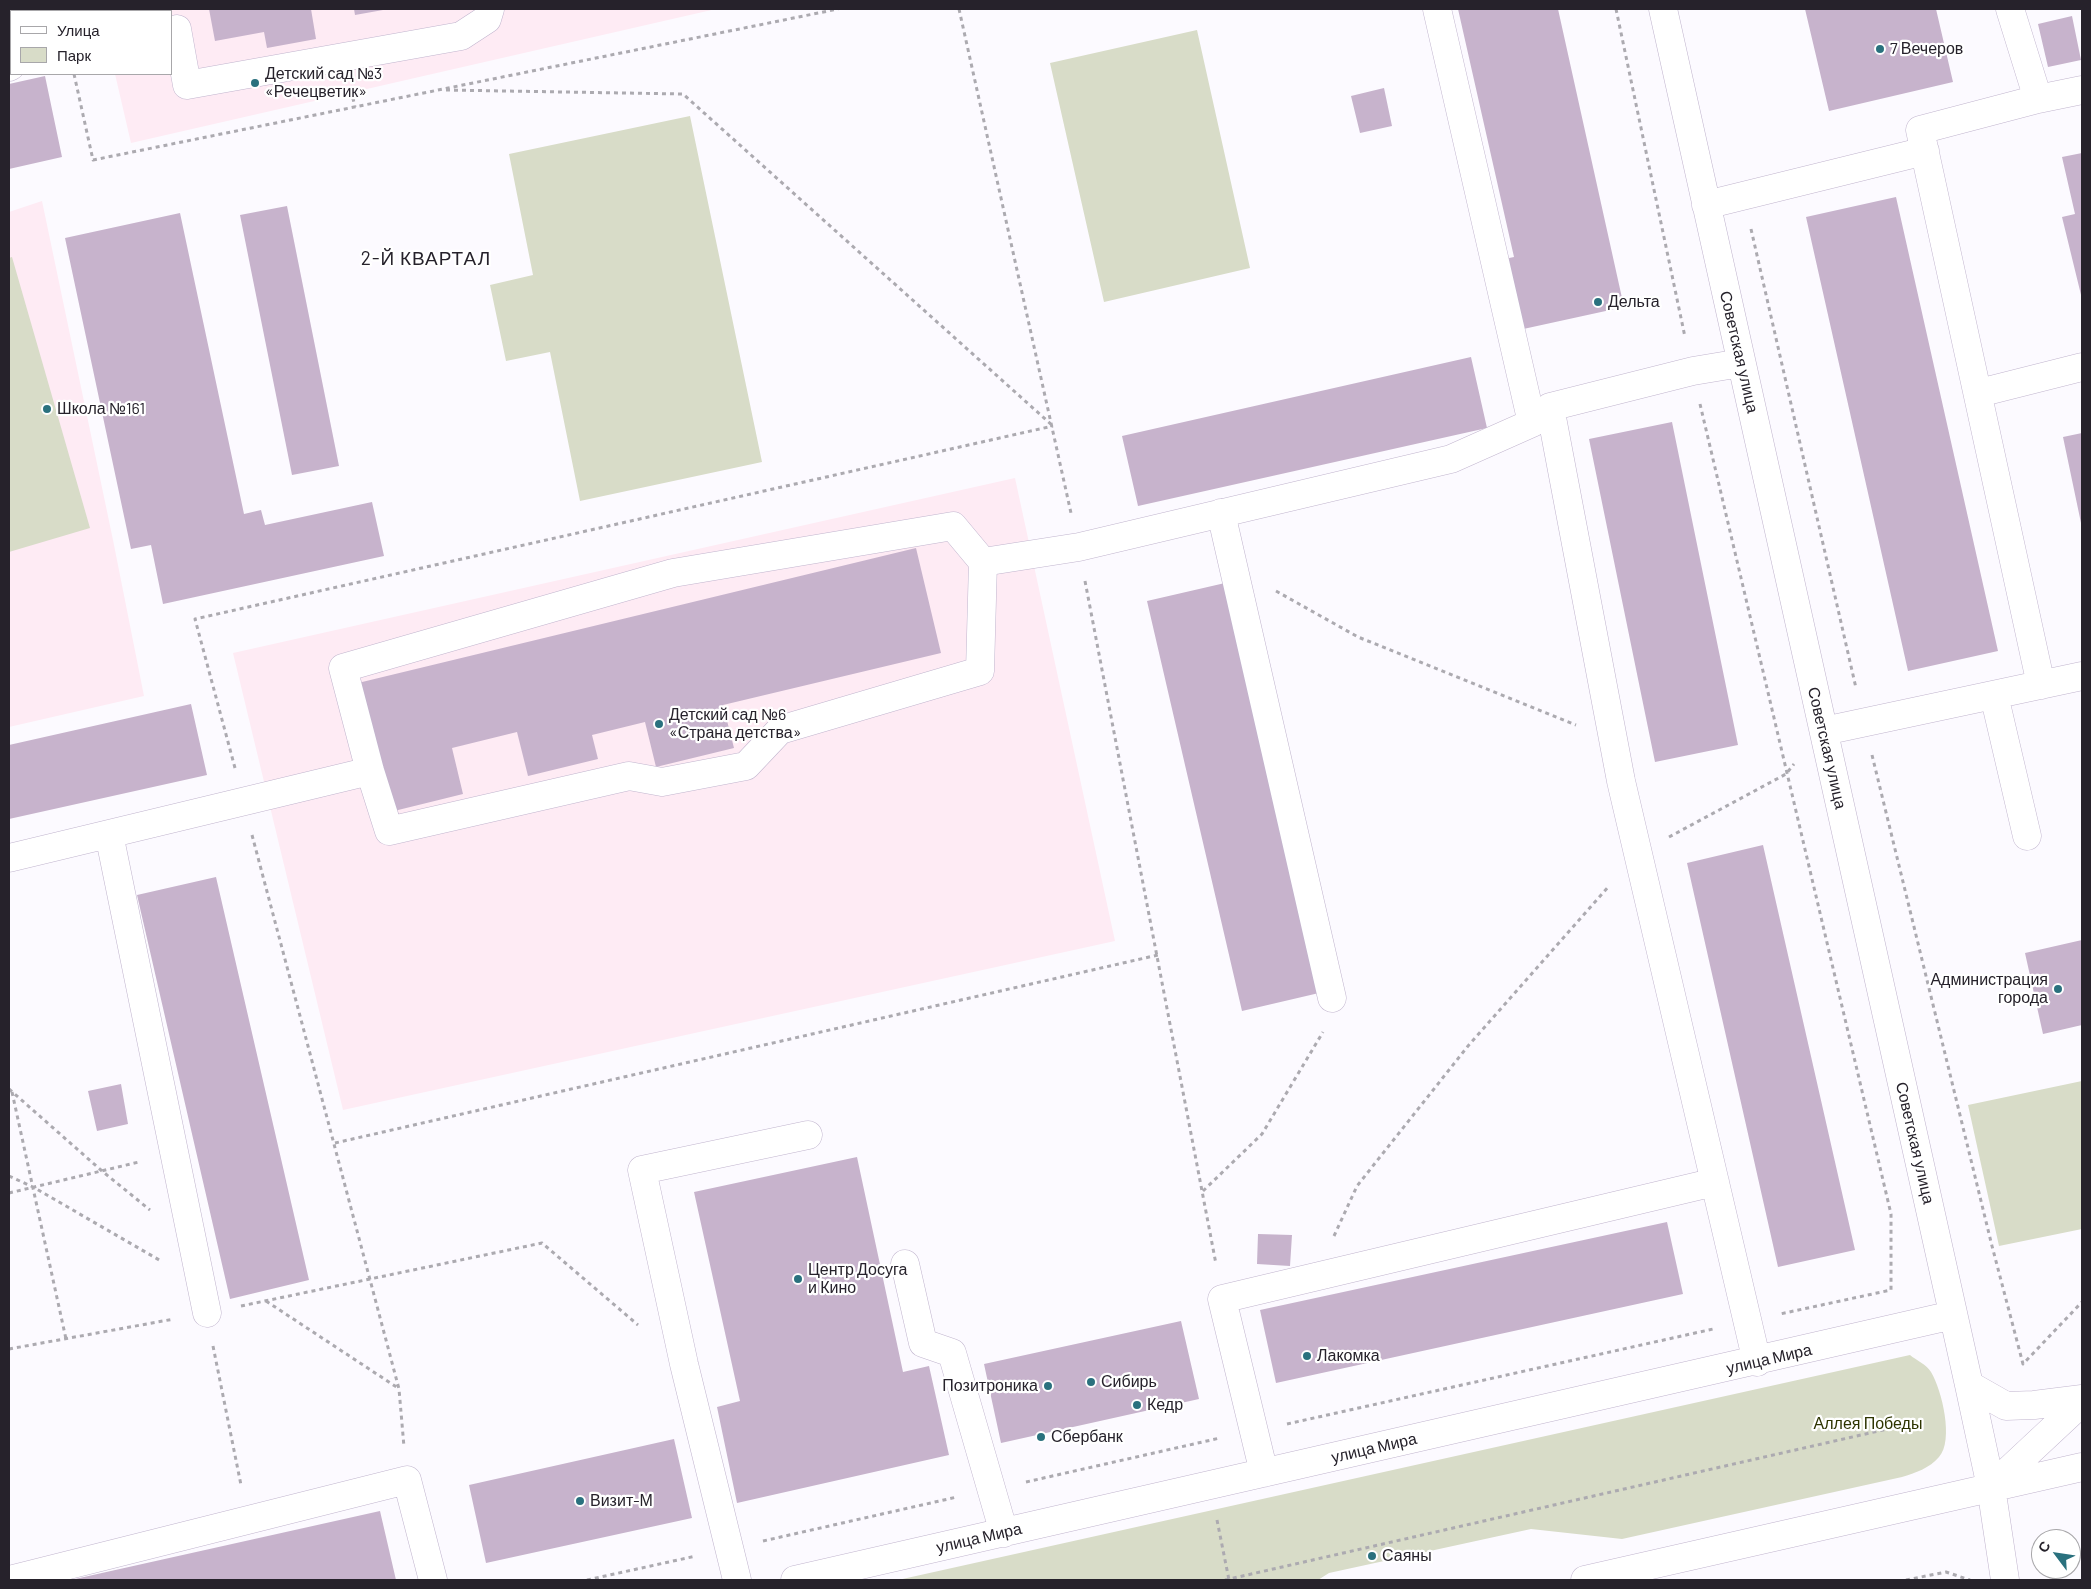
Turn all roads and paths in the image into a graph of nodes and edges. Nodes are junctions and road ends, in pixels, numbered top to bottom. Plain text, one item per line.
1 (490, 9) edge
2 (838, 9) edge
3 (959, 9) edge
4 (1437, 9) edge
5 (1616, 9) edge
6 (1663, 9) edge
7 (2010, 9) edge
8 (174, 23) edge
9 (74, 75) edge
10 (438, 90) junction
11 (2082, 90) edge
12 (2038, 99) junction
13 (1925, 152) junction
14 (1743, 196) junction
15 (1706, 205) junction
16 (1741, 363) junction
17 (2082, 367) edge
18 (1693, 371) junction
19 (1979, 393) junction
20 (1541, 415) junction
21 (1053, 426) junction
22 (1222, 513) junction
23 (1078, 546) junction
24 (983, 562) junction
25 (1234, 568) junction
26 (2082, 676) edge
27 (2041, 685) junction
28 (1994, 695) junction
29 (1864, 724) junction
30 (1824, 731) junction
31 (1613, 740) junction
32 (370, 770) junction
33 (1786, 774) junction
34 (109, 834) junction
35 (2027, 836) dead end
36 (1638, 854) junction
37 (9, 858) edge
38 (1158, 954) junction
39 (1332, 998) joint
40 (11, 1090) edge
41 (808, 1135) dead end
42 (335, 1143) dead end
43 (174, 1153) junction
44 (102, 1171) junction
45 (9, 1176) edge
46 (1715, 1182) junction
47 (33, 1187) junction
48 (1202, 1192) junction
49 (9, 1193) edge
50 (193, 1245) junction
51 (905, 1264) dead end
52 (1316, 1277) junction
53 (202, 1285) junction
54 (1891, 1290) dead end
55 (1222, 1299) junction
56 (266, 1301) junction
57 (2082, 1302) edge
58 (207, 1313) junction
59 (1953, 1315) junction
60 (639, 1326) dead end
61 (66, 1339) junction
62 (9, 1348) edge
63 (1757, 1362) junction
64 (1969, 1385) junction
65 (399, 1389) dead end
66 (2082, 1401) edge
67 (1918, 1422) dead end
68 (2082, 1467) edge
69 (1264, 1473) junction
70 (1991, 1487) junction
71 (248, 1520) junction
72 (1004, 1532) junction
73 (9, 1580) edge
74 (433, 1580) edge
75 (737, 1580) edge
76 (795, 1580) edge
77 (1225, 1580) edge
78 (1585, 1580) edge
79 (1906, 1580) edge
80 (1971, 1580) edge
81 (2005, 1580) edge

1 - 8 street
2 - 10 path
3 - 21 path
4 - 20 street
5 - 18 path
6 - 15 street, Советская улица
7 - 12 street
9 - 10 path
10 - 21 path
11 - 12 street
12 - 13 street
13 - 14 street
13 - 19 street
14 - 15 street
14 - 29 path
15 - 16 street, Советская улица
16 - 18 street
16 - 30 street, Советская улица
17 - 19 street
18 - 20 street
18 - 33 path
19 - 27 street
20 - 22 street
20 - 31 street
21 - 23 path
22 - 23 street
22 - 25 street
23 - 24 street
23 - 38 path
24 - 32 street
24 - 32 street
25 - 31 path
25 - 39 street
26 - 27 street
27 - 28 street
28 - 29 street
28 - 35 street
29 - 30 street
29 - 57 path
30 - 33 path
30 - 59 street, Советская улица
31 - 36 street
32 - 34 street
33 - 36 path
33 - 54 path
34 - 37 street
34 - 43 street
36 - 46 street
36 - 52 path
38 - 42 path
38 - 48 path
39 - 48 path
40 - 44 path
40 - 47 path
41 - 75 street
43 - 44 path
43 - 50 street
44 - 47 path
44 - 50 path
45 - 47 path
46 - 52 street
46 - 63 street
47 - 49 path
47 - 53 path
47 - 61 path
48 - 55 path
50 - 53 street
51 - 72 street
52 - 55 street
53 - 58 street
55 - 69 street
56 - 58 path
56 - 60 path
56 - 65 path
58 - 61 path
58 - 71 path
59 - 63 street, улица Мира
59 - 64 street, Советская улица
61 - 62 path
63 - 69 street, улица Мира
64 - 66 street
64 - 70 street, Советская улица
66 - 70 street
67 - 77 path
68 - 70 street
69 - 72 street, улица Мира
70 - 78 street
70 - 81 street, Советская улица
71 - 73 street
71 - 74 street
72 - 76 street, улица Мира
79 - 80 path

